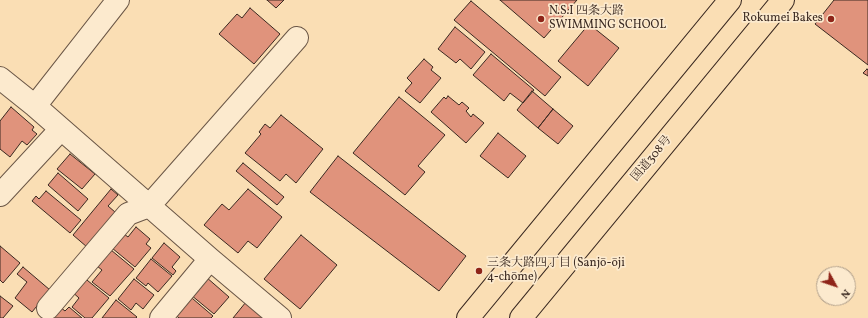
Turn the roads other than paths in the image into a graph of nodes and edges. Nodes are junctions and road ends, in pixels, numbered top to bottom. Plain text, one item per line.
1 (118, 0) edge
2 (730, 0) edge
3 (783, 0) edge
4 (296, 38) dead end
5 (0, 78) edge
6 (35, 106) junction
7 (61, 129) junction
8 (0, 195) edge
9 (149, 206) junction
10 (210, 258) junction
11 (48, 308) dead end
12 (161, 318) edge
13 (280, 318) edge
14 (468, 318) edge
15 (521, 318) edge

1 - 6 street
2 - 14 highway
3 - 15 highway, 国道308号
4 - 9 street
5 - 6 street
6 - 7 street
7 - 8 street
7 - 9 street
9 - 10 street
9 - 11 street
10 - 12 street
10 - 13 street

